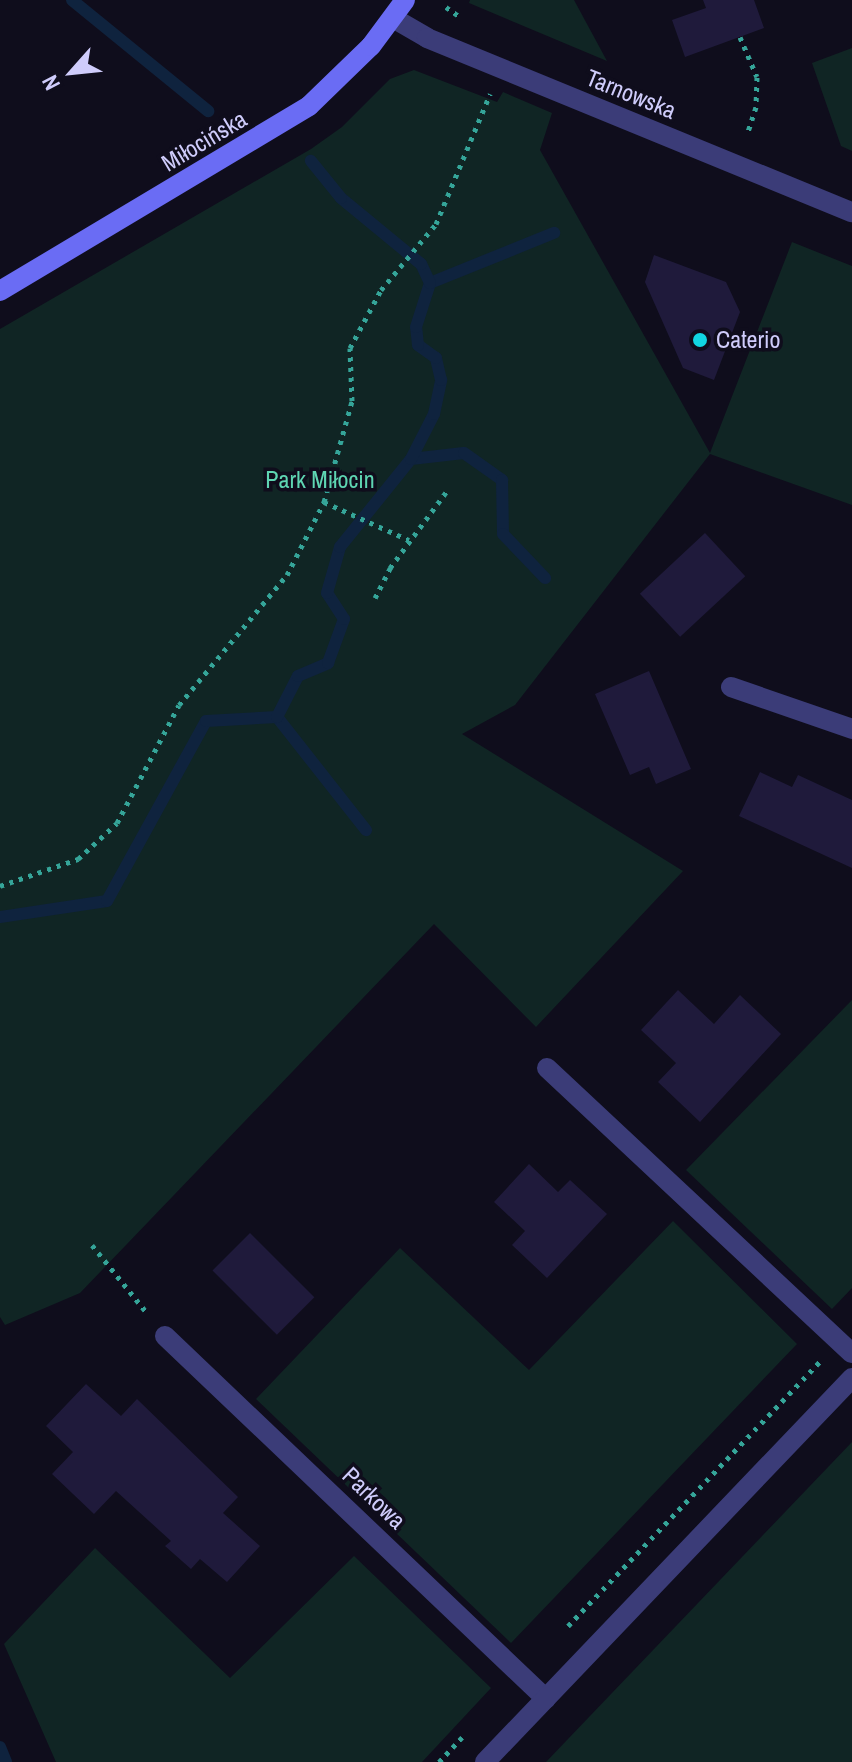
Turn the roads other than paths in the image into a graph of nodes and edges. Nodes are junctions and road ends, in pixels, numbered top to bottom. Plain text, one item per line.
1 (405, 0) edge
2 (393, 18) junction
3 (852, 212) edge
4 (0, 291) edge
5 (731, 687) dead end
6 (852, 729) edge
7 (547, 1068) dead end
8 (165, 1336) road end
9 (852, 1353) edge
10 (852, 1378) edge
11 (546, 1699) junction
12 (485, 1762) edge

1 - 2 street, Miłocińska
2 - 3 street, Tarnowska
2 - 4 street, Miłocińska
5 - 6 street
7 - 9 street
8 - 11 street, Parkowa
10 - 11 street
11 - 12 street

